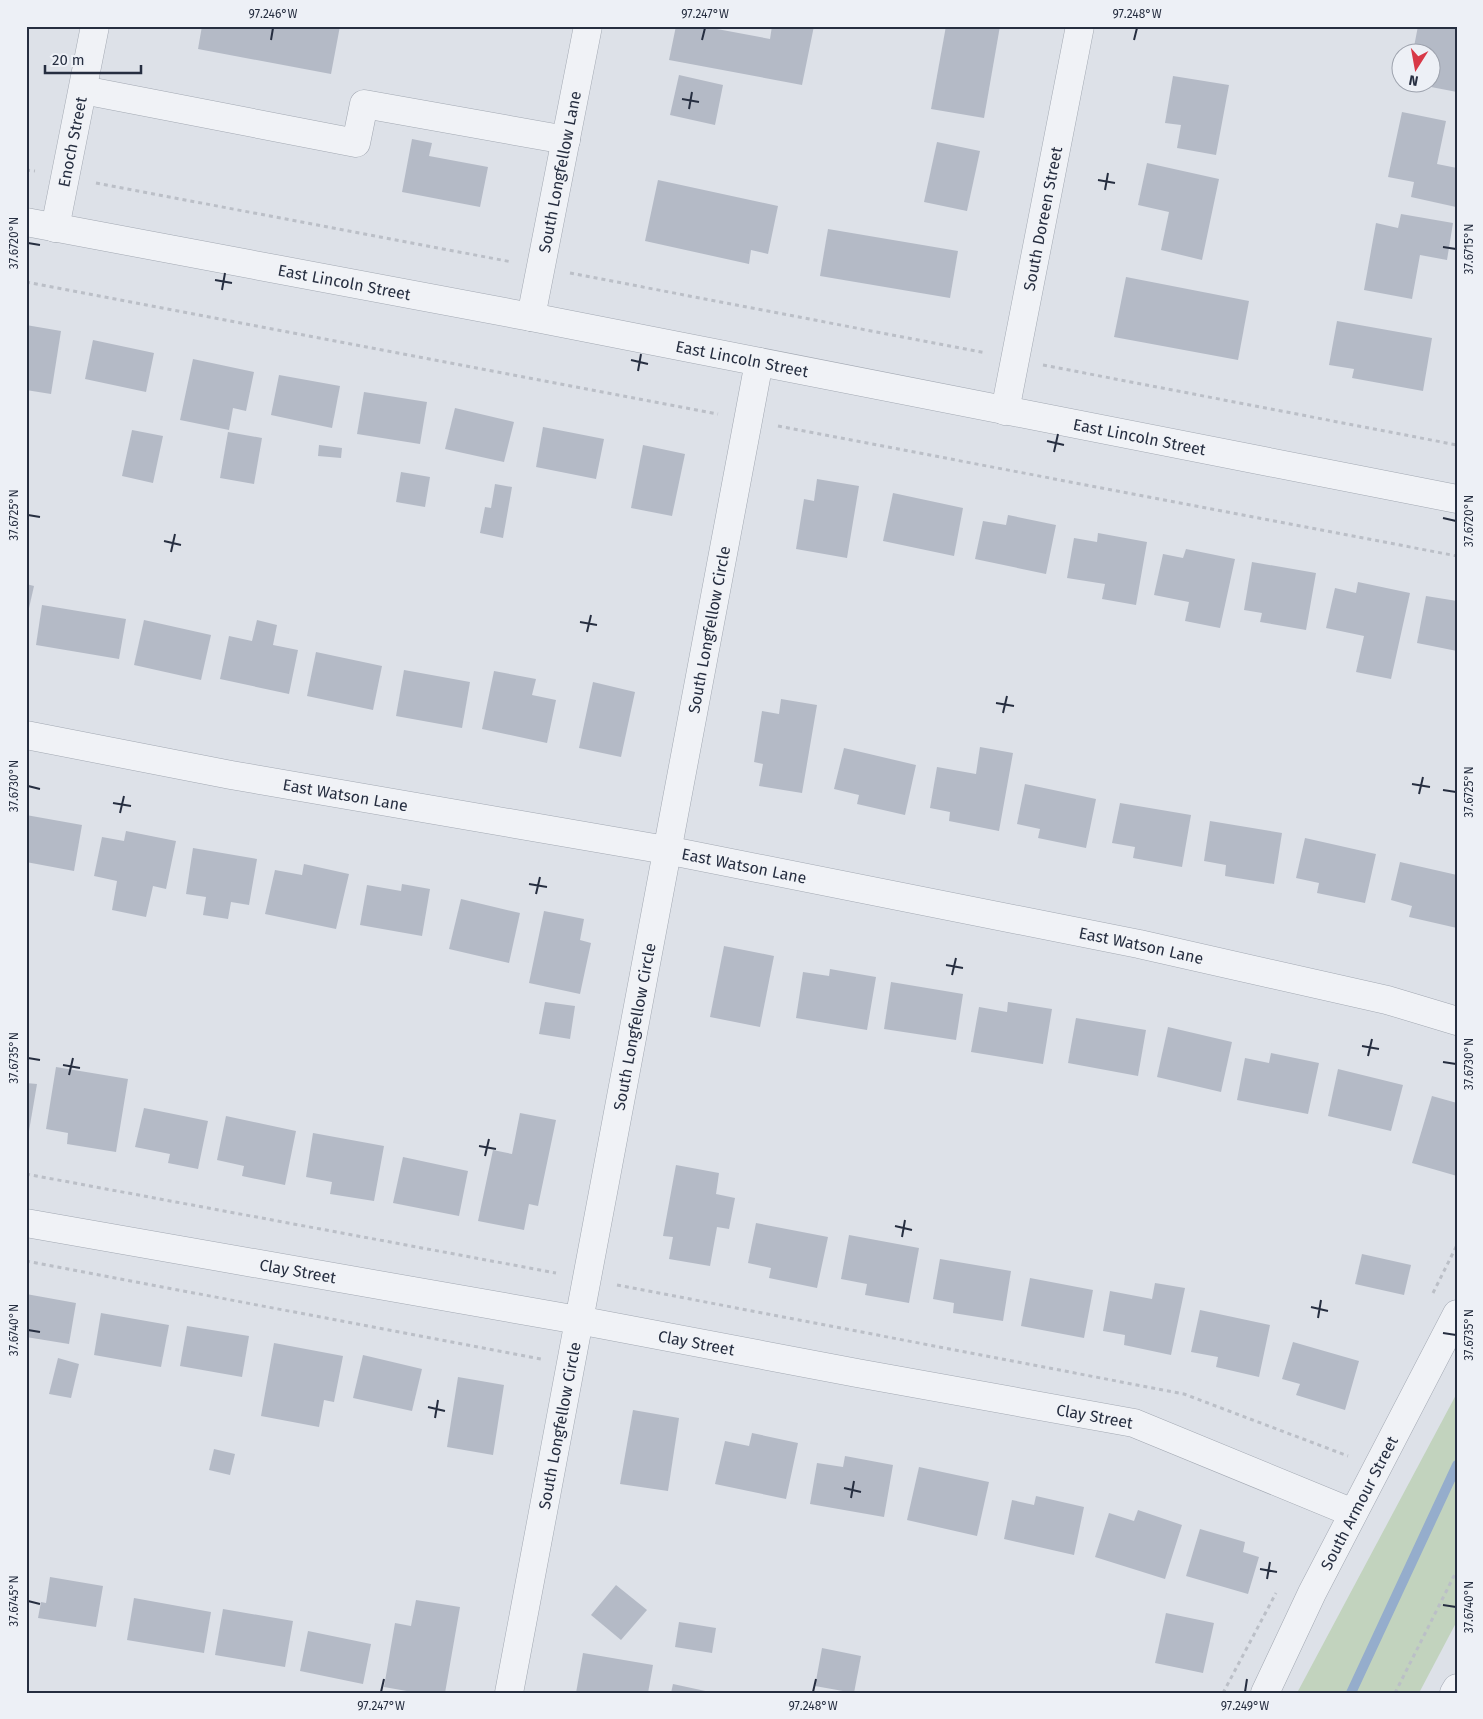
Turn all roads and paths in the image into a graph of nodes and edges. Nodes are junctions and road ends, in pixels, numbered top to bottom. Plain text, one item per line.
1 (95, 26) edge
2 (588, 26) edge
3 (1080, 26) edge
4 (82, 90) junction
5 (566, 140) junction
6 (26, 170) edge
7 (65, 177) junction
8 (26, 222) edge
9 (55, 228) junction
10 (540, 268) junction
11 (531, 317) junction
12 (1015, 359) junction
13 (759, 362) junction
14 (1005, 411) junction
15 (1457, 445) edge
16 (1457, 499) edge
17 (26, 735) edge
18 (666, 850) junction
19 (1457, 1021) edge
20 (26, 1174) edge
21 (26, 1223) edge
22 (26, 1260) edge
23 (586, 1279) junction
24 (1457, 1314) edge
25 (578, 1320) junction
26 (547, 1360) dead end
27 (1350, 1457) dead end
28 (1354, 1513) junction
29 (1457, 1570) edge
30 (1457, 1688) edge
31 (509, 1693) edge
32 (1266, 1693) edge
33 (1395, 1693) edge
34 (1454, 1693) edge

1 - 4 street, Enoch Street
2 - 5 street, South Longfellow Lane
3 - 12 street, South Doreen Street
4 - 5 street
4 - 7 street, Enoch Street
5 - 10 street, South Longfellow Lane
6 - 7 path
7 - 9 street, Enoch Street
7 - 10 path
8 - 9 street, East Lincoln Street
9 - 11 street, East Lincoln Street
10 - 11 street, South Longfellow Lane
10 - 12 path
11 - 13 street, East Lincoln Street
12 - 14 street, South Doreen Street
12 - 15 path
13 - 14 street, East Lincoln Street
13 - 18 street, South Longfellow Circle
14 - 16 street, East Lincoln Street
17 - 18 street, East Watson Lane
18 - 19 street, East Watson Lane
18 - 23 street, South Longfellow Circle
20 - 23 path
21 - 25 street, Clay Street
22 - 26 path
23 - 25 street, South Longfellow Circle
23 - 27 path
24 - 28 street, South Armour Street
25 - 28 street, Clay Street
25 - 31 street, South Longfellow Circle
28 - 32 street, South Armour Street
29 - 33 path
30 - 34 street

